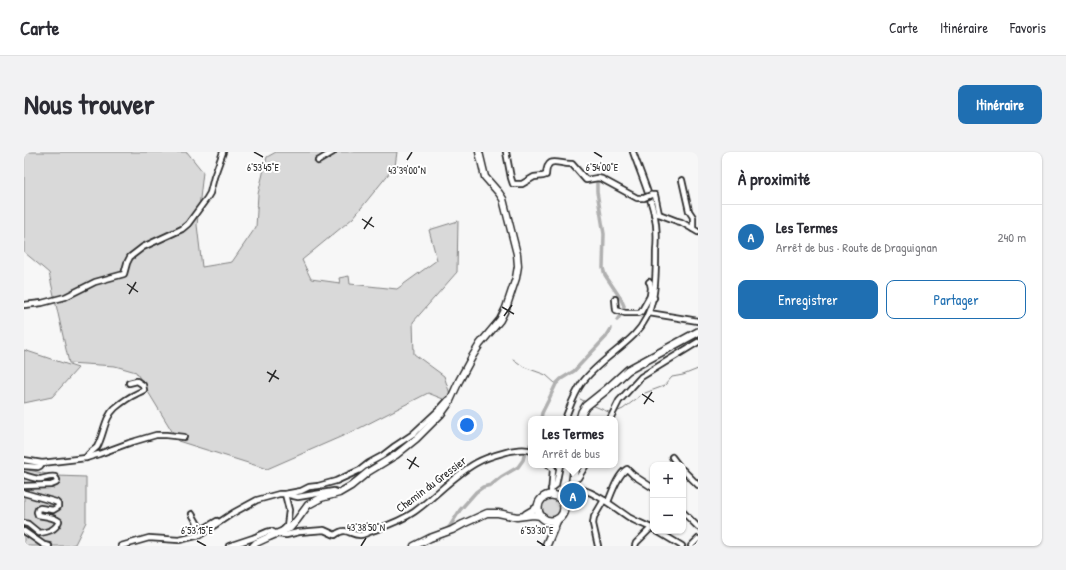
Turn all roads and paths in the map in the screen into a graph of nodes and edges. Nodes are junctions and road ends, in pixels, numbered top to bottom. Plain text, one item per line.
1 (223, 152) edge
2 (333, 152) edge
3 (479, 152) edge
4 (506, 152) edge
5 (633, 152) edge
6 (318, 161) dead end
7 (682, 180) dead end
8 (657, 214) junction
9 (693, 229) junction
10 (698, 232) edge
11 (648, 282) dead end
12 (652, 297) junction
13 (615, 299) dead end
14 (24, 305) edge
15 (649, 313) junction
16 (698, 321) edge
17 (698, 332) edge
18 (698, 342) edge
19 (129, 383) dead end
20 (453, 394) junction
21 (566, 416) edge
22 (581, 416) edge
23 (611, 416) edge
24 (184, 437) dead end
25 (528, 449) edge
26 (672, 457) dead end
27 (86, 458) junction
28 (24, 460) edge
29 (676, 462) edge
30 (42, 463) junction
31 (24, 466) edge
32 (552, 468) edge
33 (559, 468) edge
34 (575, 468) edge
35 (584, 468) edge
36 (686, 473) edge
37 (24, 475) edge
38 (573, 484) junction
39 (698, 485) edge
40 (24, 486) edge
41 (650, 486) edge
42 (339, 492) junction
43 (553, 493) junction
44 (24, 494) edge
45 (285, 494) junction
46 (606, 501) junction
47 (564, 506) junction
48 (538, 507) junction
49 (192, 514) dead end
50 (686, 515) edge
51 (521, 517) junction
52 (544, 518) junction
53 (557, 520) junction
54 (223, 521) junction
55 (24, 523) edge
56 (650, 527) edge
57 (698, 527) edge
58 (650, 530) edge
59 (24, 531) edge
60 (279, 533) junction
61 (662, 534) edge
62 (698, 539) edge
63 (49, 546) edge
64 (121, 546) edge
65 (229, 546) edge
66 (253, 546) edge
67 (414, 546) edge
68 (542, 546) edge
69 (546, 546) edge
70 (598, 546) edge
71 (635, 546) edge
72 (682, 546) edge
73 (691, 546) edge

1 - 14 street
2 - 6 street
3 - 20 main road
4 - 8 street, bridge
5 - 8 street
7 - 9 street
8 - 9 street
8 - 12 street
9 - 10 street
11 - 12 street
12 - 13 street
12 - 15 street
15 - 16 street
15 - 21 street
17 - 22 main road
18 - 23 street
19 - 27 street
20 - 42 main road
20 - 45 street
24 - 27 street
25 - 60 street, Chemin du Gressier
26 - 29 street
27 - 30 street
28 - 30 street
30 - 31 street
32 - 43 street
33 - 43 street
34 - 38 main road
35 - 38 street
36 - 39 street
37 - 40 street
38 - 43 main road
38 - 46 street
38 - 47 main road
41 - 46 street
42 - 45 street
42 - 60 main road
43 - 47 main road
43 - 48 main road
44 - 55 street
45 - 54 street
45 - 60 street
46 - 56 street
46 - 70 street
47 - 53 main road
48 - 51 main road
48 - 52 main road
49 - 54 street
50 - 57 street
51 - 52 main road
51 - 67 main road
52 - 53 main road
52 - 68 main road
53 - 69 main road
54 - 64 street
58 - 71 street
59 - 63 street
60 - 65 street, Chemin du Gressier
60 - 66 main road
61 - 72 street
62 - 73 street

